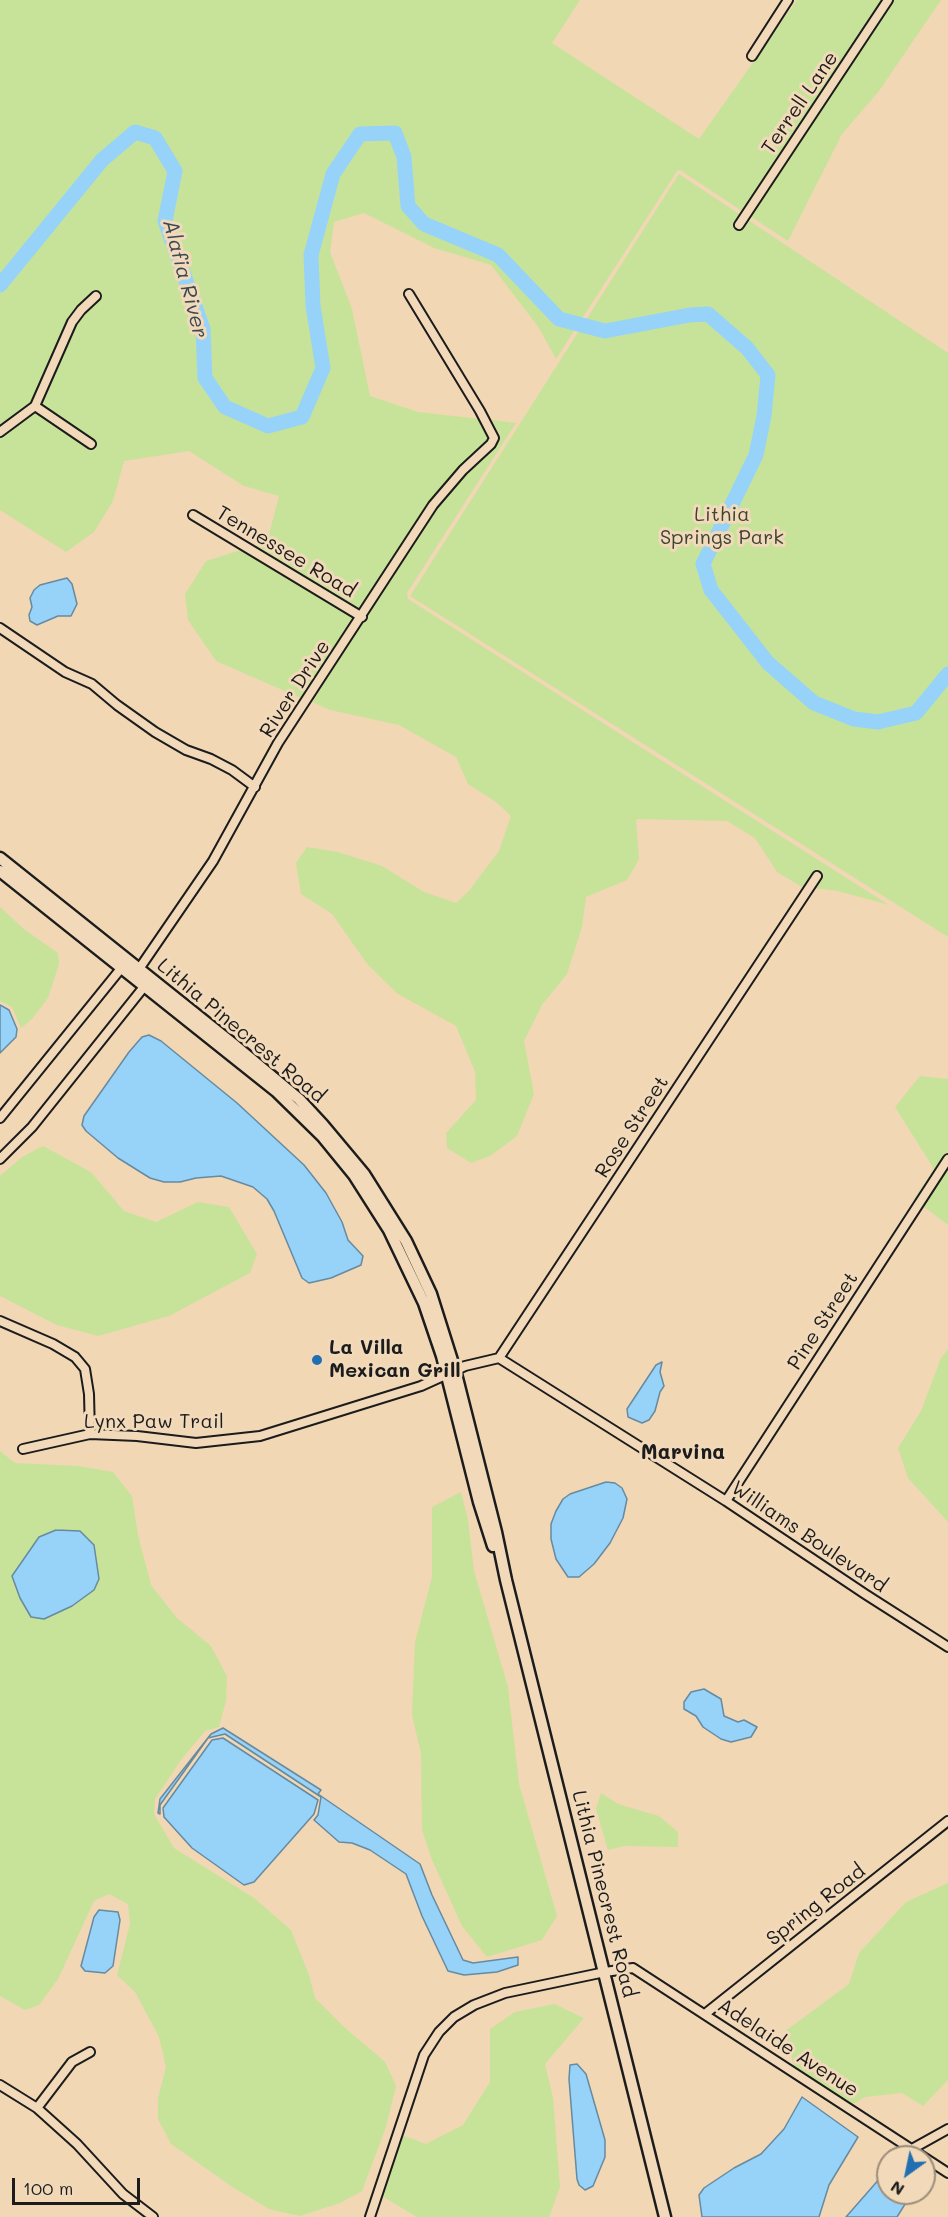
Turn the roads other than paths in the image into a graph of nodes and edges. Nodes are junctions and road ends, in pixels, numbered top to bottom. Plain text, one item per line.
1 (788, 0) edge
2 (888, 0) edge
3 (752, 56) dead end
4 (739, 225) dead end
5 (409, 294) dead end
6 (96, 296) dead end
7 (34, 406) junction
8 (0, 432) edge
9 (91, 444) dead end
10 (193, 515) dead end
11 (362, 617) junction
12 (0, 628) edge
13 (255, 787) junction
14 (0, 858) edge
15 (0, 871) edge
16 (817, 876) dead end
17 (125, 964) junction
18 (139, 969) junction
19 (148, 982) junction
20 (0, 1118) edge
21 (0, 1159) edge
22 (948, 1159) edge
23 (0, 1321) edge
24 (499, 1358) junction
25 (451, 1372) junction
26 (90, 1434) junction
27 (23, 1449) dead end
28 (726, 1501) junction
29 (948, 1647) edge
30 (948, 1821) edge
31 (605, 1972) junction
32 (705, 2014) junction
33 (90, 2052) dead end
34 (0, 2085) edge
35 (37, 2108) junction
36 (948, 2129) edge
37 (906, 2145) edge
38 (919, 2145) edge
39 (153, 2217) edge
40 (370, 2217) edge
41 (665, 2217) edge

1 - 3 street
2 - 4 street, Terrell Lane
5 - 11 street, River Drive
6 - 7 street
7 - 8 street
7 - 9 street
10 - 11 street, Tennessee Road
11 - 13 street, River Drive
12 - 13 street
13 - 18 street, River Drive
14 - 17 main road, Lithia Pinecrest Road
15 - 17 main road, Lithia Pinecrest Road
16 - 24 street, Rose Street
17 - 18 main road, Lithia Pinecrest Road
17 - 19 main road, Lithia Pinecrest Road
17 - 20 street
18 - 19 main road, Lithia Pinecrest Road
19 - 21 street
19 - 25 main road, Lithia Pinecrest Road
22 - 28 street, Pine Street
23 - 26 street
24 - 25 street
24 - 28 street, Williams Boulevard
25 - 26 street, Lynx Paw Trail
25 - 31 main road, Lithia Pinecrest Road
26 - 27 street, Lynx Paw Trail
28 - 29 street, Williams Boulevard
30 - 32 street, Spring Road
31 - 32 street, Adelaide Avenue
31 - 40 street, Adelaide Avenue
31 - 41 main road, Lithia Pinecrest Road
32 - 37 street, Adelaide Avenue
33 - 35 street
34 - 35 street
35 - 39 street
36 - 38 street

